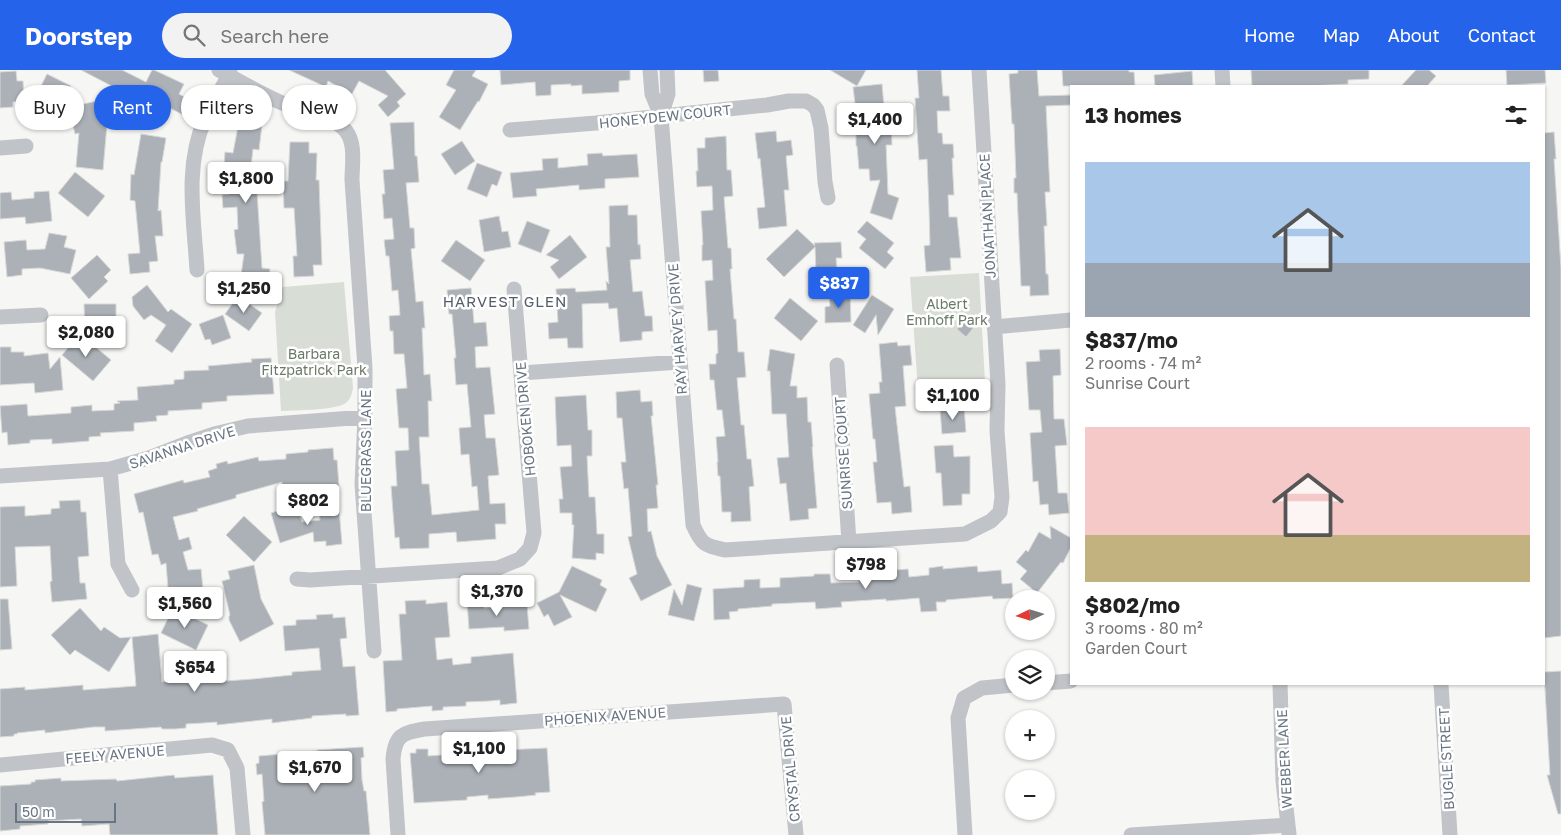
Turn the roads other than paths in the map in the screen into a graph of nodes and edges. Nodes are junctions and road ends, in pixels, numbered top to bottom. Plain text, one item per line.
1 (650, 70) edge
2 (667, 70) edge
3 (978, 70) edge
4 (1222, 70) edge
5 (228, 71) edge
6 (1223, 85) edge
7 (661, 116) junction
8 (510, 130) dead end
9 (26, 146) dead end
10 (0, 148) edge
11 (828, 198) dead end
12 (197, 270) dead end
13 (514, 290) dead end
14 (41, 315) dead end
15 (0, 317) edge
16 (1070, 320) edge
17 (994, 327) junction
18 (680, 362) junction
19 (837, 365) dead end
20 (521, 374) junction
21 (365, 417) junction
22 (110, 469) junction
23 (0, 476) edge
24 (849, 542) junction
25 (370, 576) junction
26 (297, 578) dead end
27 (132, 590) dead end
28 (374, 651) dead end
29 (1070, 681) edge
30 (1055, 682) edge
31 (1280, 685) edge
32 (1441, 685) edge
33 (1005, 686) edge
34 (784, 704) joint
35 (0, 765) edge
36 (1288, 830) edge
37 (242, 835) edge
38 (398, 835) edge
39 (796, 835) edge
40 (965, 835) edge
41 (1131, 835) edge
42 (1450, 835) edge

1 - 7 street, RAY HARVEY DRIVE
2 - 7 street, RAY HARVEY DRIVE
3 - 17 street, JONATHAN PLACE
4 - 6 street
5 - 12 street
5 - 21 street, BLUEGRASS LANE
7 - 8 street, HONEYDEW COURT
7 - 11 street, HONEYDEW COURT
7 - 18 street, RAY HARVEY DRIVE
9 - 10 street
13 - 20 street, HOBOKEN DRIVE
14 - 15 street
16 - 17 street
17 - 24 street, JONATHAN PLACE
18 - 20 street
18 - 24 street, RAY HARVEY DRIVE
19 - 24 street, SUNRISE COURT
20 - 25 street, HOBOKEN DRIVE
21 - 22 street, SAVANNA DRIVE
21 - 25 street, BLUEGRASS LANE
22 - 23 street, SAVANNA DRIVE
22 - 27 street
25 - 26 street
25 - 28 street, BLUEGRASS LANE
29 - 30 street
31 - 36 street, WEBBER LANE
32 - 42 street, BUGLE STREET
33 - 40 street
34 - 38 street, PHOENIX AVENUE
34 - 39 street, CRYSTAL DRIVE
35 - 37 street, FEELY AVENUE
36 - 41 street

